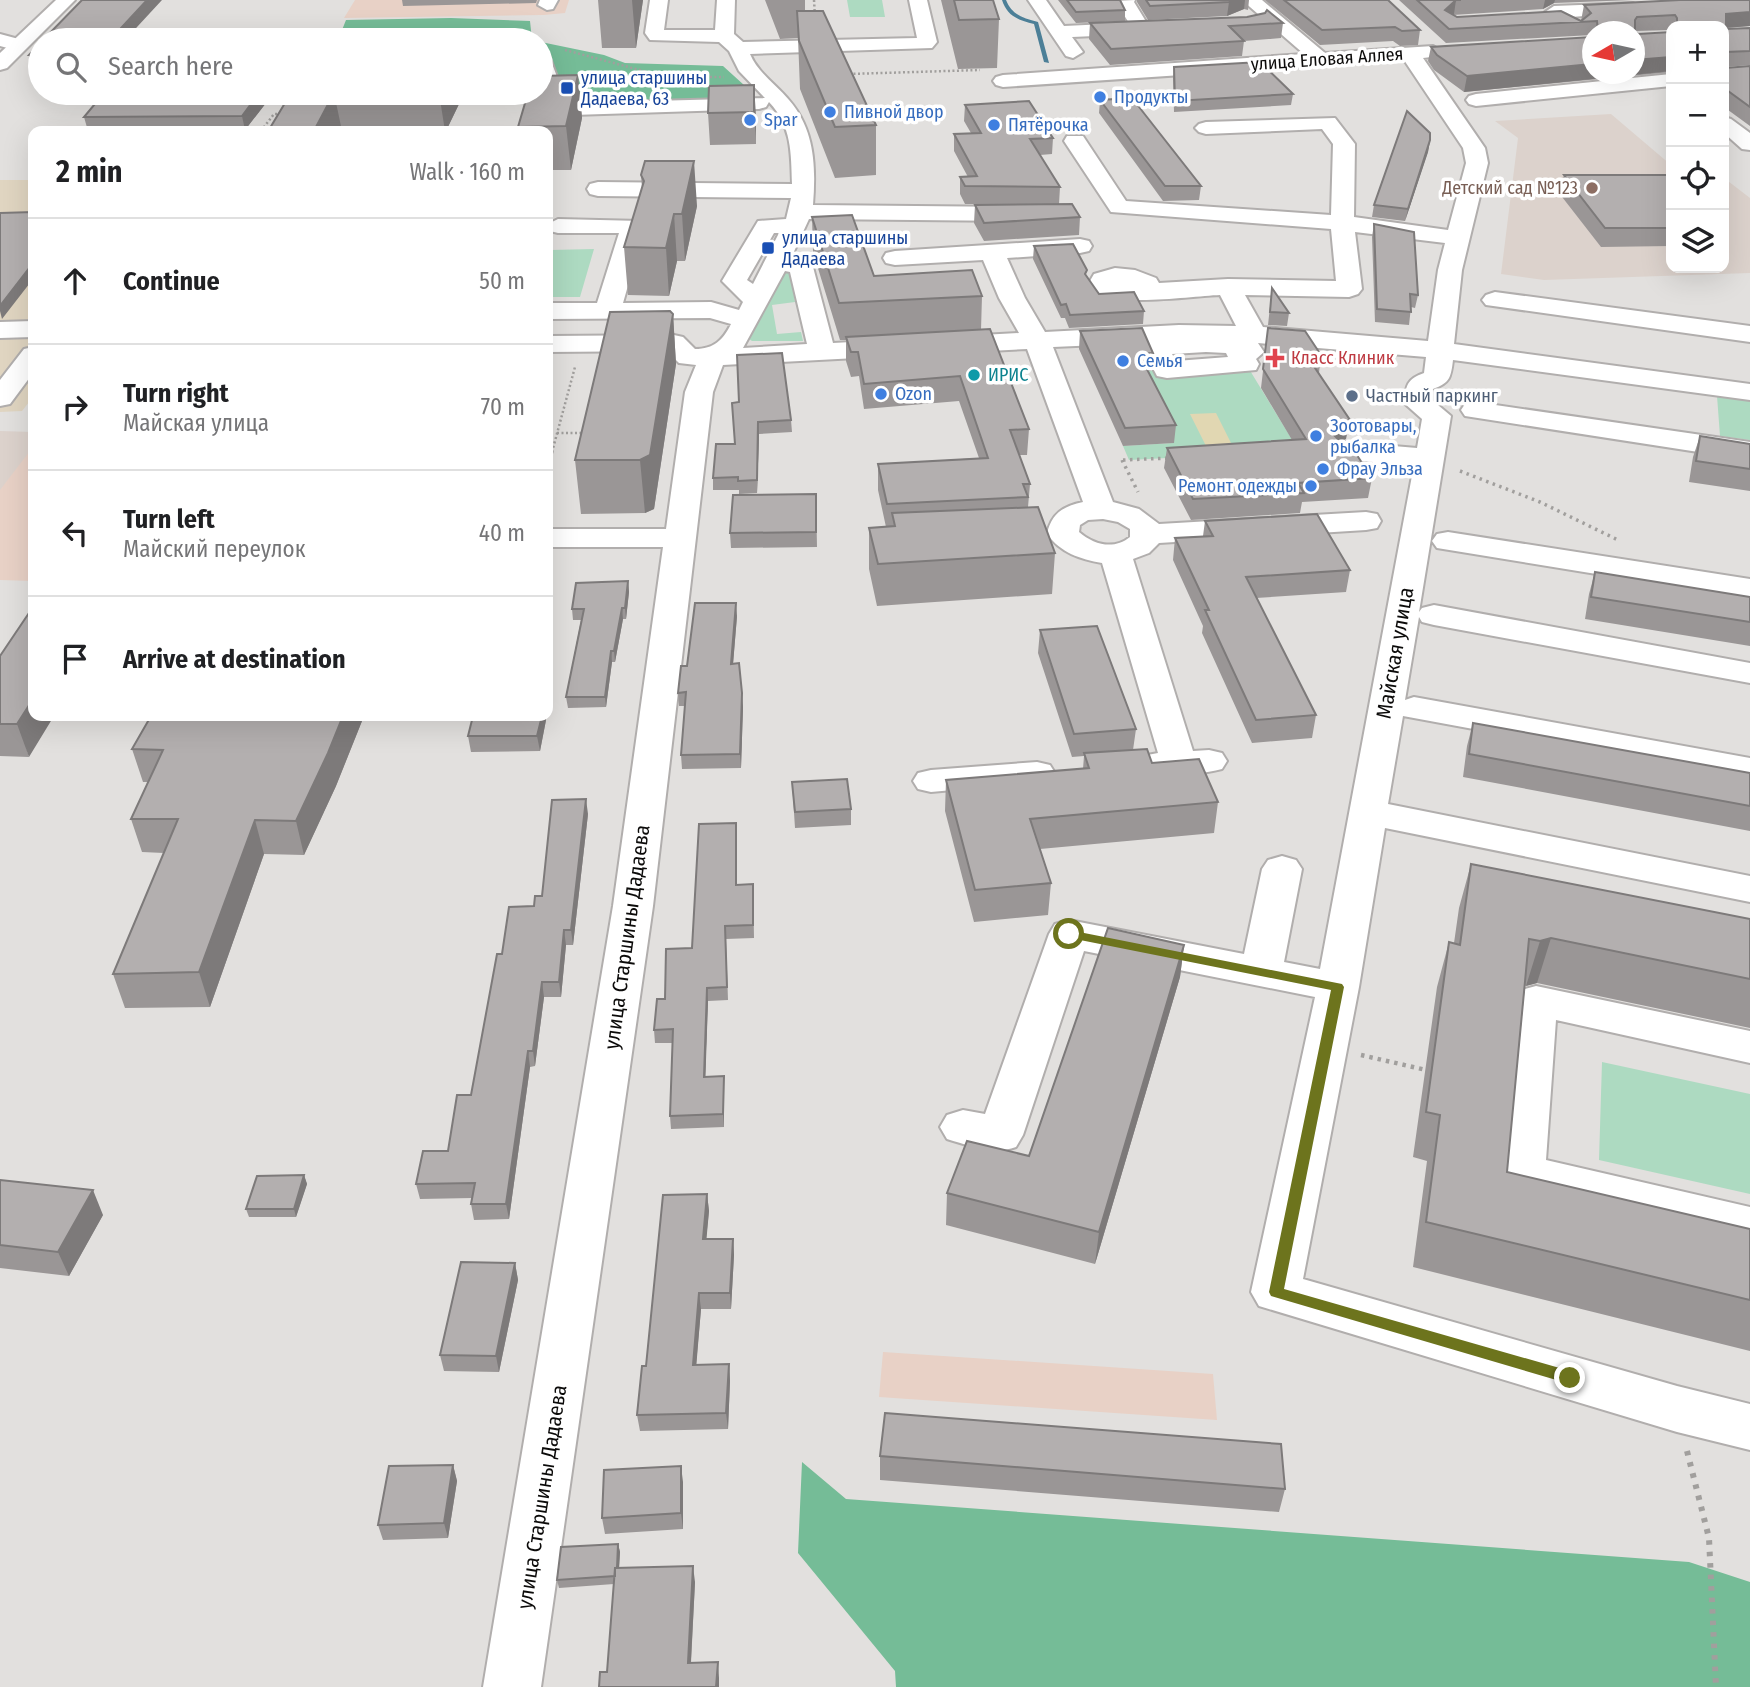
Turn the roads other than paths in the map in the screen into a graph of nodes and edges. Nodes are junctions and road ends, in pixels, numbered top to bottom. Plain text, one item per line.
1 (66, 0) edge
2 (659, 0) edge
3 (726, 0) edge
4 (918, 0) edge
5 (1037, 0) edge
6 (1126, 0) edge
7 (1650, 7) edge
8 (1534, 12) edge
9 (1247, 14) edge
10 (1558, 15) junction
11 (37, 28) edge
12 (1582, 31) edge
13 (1059, 32) junction
14 (1421, 34) dead end
15 (28, 36) edge
16 (0, 40) edge
17 (731, 42) junction
18 (19, 45) junction
19 (1409, 53) junction
20 (1321, 59) junction
21 (0, 64) edge
22 (1651, 65) edge
23 (1088, 74) junction
24 (1666, 76) edge
25 (1003, 81) dead end
26 (1666, 81) edge
27 (553, 88) edge
28 (1476, 100) edge
29 (553, 102) edge
30 (565, 102) junction
31 (782, 104) junction
32 (494, 105) edge
33 (450, 119) dead end
34 (1729, 127) edge
35 (1206, 128) dead end
36 (1075, 141) dead end
37 (1750, 144) edge
38 (598, 189) dead end
39 (800, 209) junction
40 (1052, 214) edge
41 (1342, 223) junction
42 (558, 226) dead end
43 (1458, 239) junction
44 (1080, 246) dead end
45 (992, 252) junction
46 (895, 258) dead end
47 (777, 262) junction
48 (1228, 287) junction
49 (1144, 291) dead end
50 (1495, 300) dead end
51 (608, 310) junction
52 (752, 310) junction
53 (553, 311) edge
54 (28, 329) edge
55 (0, 330) edge
56 (1253, 333) junction
57 (1750, 334) edge
58 (1037, 341) junction
59 (553, 344) edge
60 (1439, 350) junction
61 (822, 352) junction
62 (0, 353) edge
63 (28, 354) edge
64 (715, 357) junction
65 (28, 360) edge
66 (5, 385) edge
67 (1750, 392) edge
68 (1475, 410) dead end
69 (1346, 450) edge
70 (1750, 451) edge
71 (1429, 458) junction
72 (1101, 510) junction
73 (1366, 521) dead end
74 (1148, 534) junction
75 (553, 538) edge
76 (680, 538) junction
77 (1448, 541) dead end
78 (1115, 553) junction
79 (1750, 589) edge
80 (1434, 615) dead end
81 (1750, 673) edge
82 (1414, 708) dead end
83 (1110, 768) edge
84 (1750, 769) edge
85 (1069, 771) edge
86 (931, 781) dead end
87 (1367, 812) junction
88 (1282, 869) dead end
89 (1750, 889) edge
90 (1261, 971) junction
91 (1338, 987) junction
92 (1750, 1047) edge
93 (964, 1127) dead end
94 (1750, 1226) edge
95 (1750, 1427) edge
96 (512, 1687) edge

1 - 11 street
2 - 17 street
3 - 17 street
4 - 17 street
5 - 13 street
6 - 13 street
7 - 10 street
8 - 10 street
9 - 20 street
10 - 12 street
13 - 23 street
14 - 19 street, улица Еловая Аллея
15 - 18 street
16 - 18 street
17 - 31 street, улица Старшины Дадаева
18 - 21 street
19 - 20 street, улица Еловая Аллея
19 - 43 street, Майская улица
20 - 23 street, улица Еловая Аллея
22 - 24 street
23 - 25 street, улица Еловая Аллея
26 - 28 street
27 - 30 street
29 - 30 street
30 - 31 street
31 - 39 street, улица Старшины Дадаева
32 - 33 street
34 - 37 street
35 - 41 street
36 - 41 street
38 - 39 street
39 - 40 street
39 - 47 street, улица Старшины Дадаева
39 - 52 street
41 - 43 street
41 - 48 street
42 - 51 street
43 - 60 street, Майская улица
44 - 45 street
45 - 46 street
45 - 58 street
47 - 52 street, улица Старшины Дадаева
47 - 61 street
48 - 49 street
48 - 56 street
50 - 57 street
51 - 52 street
51 - 53 street
52 - 64 street, улица Старшины Дадаева
54 - 55 street
56 - 58 street
56 - 60 street
58 - 61 street
58 - 72 street
59 - 64 street
60 - 67 street
60 - 71 street, Майская улица
61 - 64 street
62 - 63 street
64 - 76 street, улица Старшины Дадаева
65 - 66 street
68 - 70 street
69 - 71 street
71 - 87 street, Майская улица
72 - 74 street
72 - 78 street
73 - 74 street
74 - 78 street
75 - 76 street
76 - 96 street, улица Старшины Дадаева
77 - 79 street
78 - 83 street
80 - 81 street
82 - 84 street
85 - 86 street
87 - 89 street
87 - 91 street, Майская улица
88 - 90 street
90 - 91 street
90 - 93 street
91 - 95 street, Майская улица
92 - 94 street

